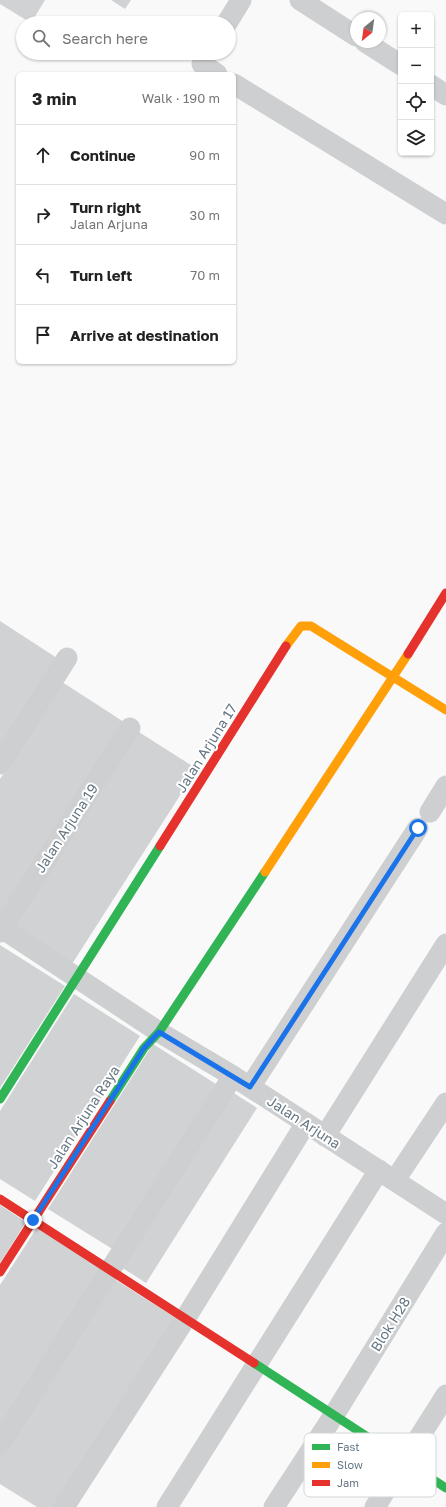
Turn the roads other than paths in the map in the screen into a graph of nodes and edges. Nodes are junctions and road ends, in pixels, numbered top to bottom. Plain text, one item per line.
1 (241, 0) edge
2 (300, 0) edge
3 (231, 16) edge
4 (350, 32) edge
5 (374, 48) edge
6 (204, 60) edge
7 (398, 63) edge
8 (214, 72) edge
9 (236, 85) edge
10 (434, 87) edge
11 (446, 95) edge
12 (446, 214) edge
13 (446, 593) edge
14 (67, 658) dead end
15 (393, 678) junction
16 (446, 710) edge
17 (130, 728) dead end
18 (0, 764) edge
19 (446, 786) edge
20 (1, 929) edge
21 (446, 944) edge
22 (78, 977) junction
23 (159, 1032) junction
24 (242, 1081) junction
25 (0, 1099) edge
26 (446, 1103) edge
27 (306, 1123) junction
28 (325, 1136) junction
29 (387, 1176) junction
30 (0, 1199) edge
31 (446, 1214) edge
32 (33, 1220) junction
33 (446, 1232) edge
34 (110, 1270) junction
35 (0, 1272) edge
36 (185, 1319) junction
37 (256, 1366) junction
38 (446, 1395) edge
39 (334, 1415) junction
40 (322, 1433) edge
41 (361, 1433) edge
42 (422, 1433) edge
43 (0, 1444) edge
44 (304, 1461) edge
45 (436, 1482) edge
46 (446, 1488) edge
47 (381, 1497) edge
48 (64, 1507) edge
49 (167, 1507) edge
50 (274, 1507) edge
51 (375, 1507) edge

1 - 3 street
2 - 4 street
5 - 7 street
6 - 8 street
9 - 12 street
10 - 11 street
13 - 15 street, Jalan Arjuna Raya
14 - 18 street
15 - 16 street
15 - 22 street, Jalan Arjuna 17
15 - 23 street, Jalan Arjuna Raya
17 - 20 street, Jalan Arjuna 19
19 - 24 street
20 - 22 street, Jalan Arjuna
21 - 28 street
22 - 23 street, Jalan Arjuna
22 - 25 street
23 - 24 street, Jalan Arjuna
23 - 32 street, Jalan Arjuna Raya
24 - 27 street, Jalan Arjuna
24 - 34 street
26 - 29 street
27 - 28 street, Jalan Arjuna
27 - 36 street
28 - 29 street, Jalan Arjuna
29 - 31 street, Jalan Arjuna
29 - 37 street
30 - 32 street
32 - 34 street
32 - 35 street, Jalan Arjuna Raya
33 - 39 street, Blok H28
34 - 36 street
34 - 43 street
36 - 37 street
36 - 48 street
37 - 39 street
37 - 49 street
38 - 42 street
39 - 40 street, Blok H28
39 - 41 street
44 - 50 street, Blok H28
45 - 46 street
47 - 51 street

